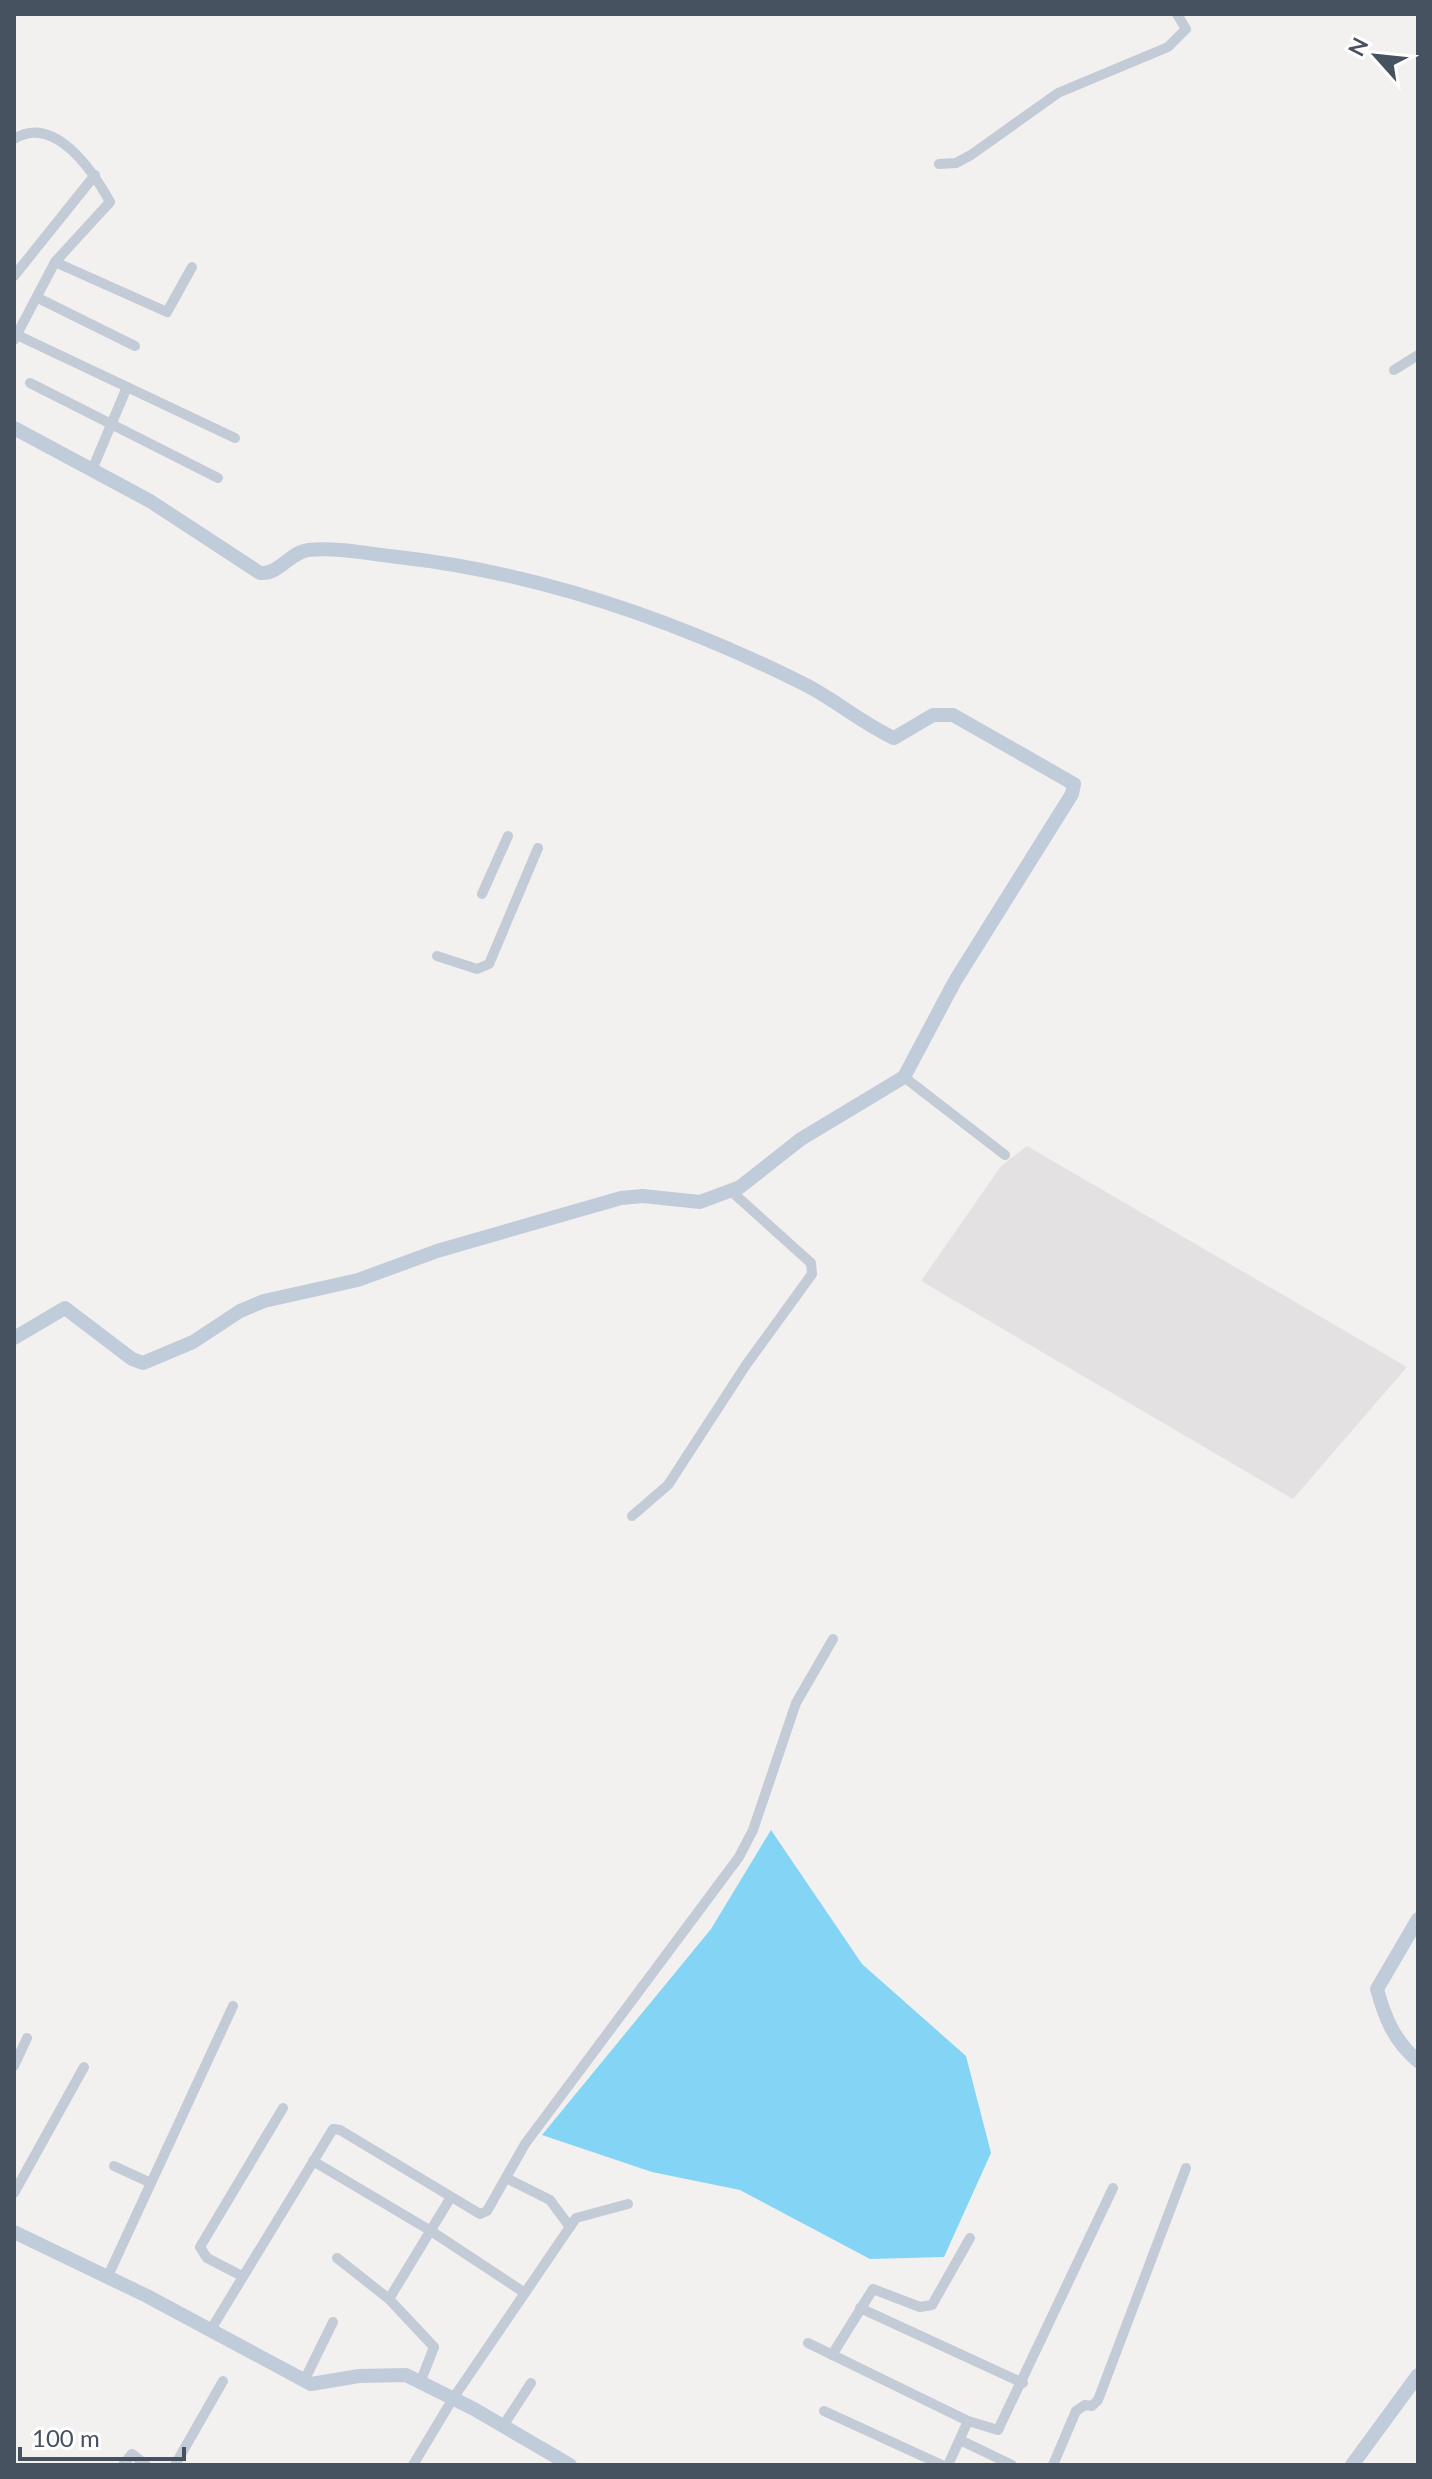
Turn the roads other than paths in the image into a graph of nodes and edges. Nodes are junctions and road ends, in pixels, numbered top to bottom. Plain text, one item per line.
1 (1177, 14) edge
2 (14, 139) edge
3 (939, 164) dead end
4 (95, 175) junction
5 (55, 262) junction
6 (192, 267) dead end
7 (14, 276) edge
8 (38, 298) junction
9 (16, 337) edge
10 (135, 346) dead end
11 (1418, 355) edge
12 (1394, 370) dead end
13 (30, 383) dead end
14 (127, 387) junction
15 (112, 424) junction
16 (14, 428) edge
17 (235, 438) dead end
18 (92, 470) junction
19 (218, 478) dead end
20 (508, 836) dead end
21 (538, 848) dead end
22 (482, 894) dead end
23 (437, 956) dead end
24 (904, 1077) junction
25 (1005, 1155) dead end
26 (731, 1191) junction
27 (14, 1338) edge
28 (632, 1516) dead end
29 (833, 1639) dead end
30 (1418, 1919) edge
31 (233, 2006) dead end
32 (27, 2038) dead end
33 (1418, 2061) edge
34 (14, 2066) edge
35 (84, 2067) dead end
36 (283, 2108) dead end
37 (313, 2161) junction
38 (114, 2166) dead end
39 (1186, 2168) dead end
40 (506, 2178) junction
41 (151, 2183) junction
42 (1113, 2188) dead end
43 (14, 2193) edge
44 (451, 2197) junction
45 (628, 2204) dead end
46 (570, 2227) junction
47 (431, 2231) junction
48 (14, 2232) edge
49 (970, 2238) dead end
50 (337, 2258) dead end
51 (242, 2276) junction
52 (107, 2278) junction
53 (525, 2293) junction
54 (389, 2299) junction
55 (860, 2308) junction
56 (333, 2322) dead end
57 (210, 2331) junction
58 (808, 2343) dead end
59 (832, 2355) junction
60 (1418, 2375) edge
61 (223, 2381) dead end
62 (304, 2381) junction
63 (420, 2383) junction
64 (531, 2383) dead end
65 (1023, 2383) junction
66 (452, 2400) junction
67 (824, 2411) dead end
68 (968, 2421) junction
69 (503, 2426) junction
70 (960, 2440) junction
71 (123, 2465) edge
72 (146, 2465) edge
73 (175, 2465) edge
74 (413, 2465) edge
75 (570, 2465) edge
76 (942, 2465) edge
77 (948, 2465) edge
78 (1012, 2465) edge
79 (1053, 2465) edge
80 (1352, 2465) edge

1 - 3 street
2 - 4 street
4 - 5 street
4 - 7 street
5 - 6 street
5 - 8 street
8 - 9 street
8 - 10 street
9 - 14 street
11 - 12 street
13 - 15 street
14 - 15 street
14 - 17 street
15 - 18 street
15 - 19 street
16 - 18 street
18 - 24 street
20 - 22 street
21 - 23 street
24 - 25 street
24 - 26 street
26 - 27 street
26 - 28 street
29 - 40 street
30 - 33 street
31 - 41 street
32 - 34 street
35 - 43 street
36 - 51 street
37 - 44 street
37 - 47 street
37 - 51 street
38 - 41 street
39 - 79 street
40 - 44 street
40 - 46 street
41 - 52 street
42 - 65 street
44 - 47 street
45 - 46 street
46 - 53 street
47 - 53 street
47 - 54 street
48 - 52 street
49 - 55 street
50 - 54 street
51 - 57 street
52 - 57 street
53 - 66 street
54 - 63 street
55 - 59 street
55 - 65 street
56 - 62 street
57 - 62 street
58 - 59 street
59 - 68 street
60 - 80 street
61 - 73 street
62 - 63 street
63 - 66 street
64 - 69 street
65 - 68 street
66 - 69 street
66 - 74 street
67 - 76 street
68 - 70 street
69 - 75 street
70 - 77 street
70 - 78 street
71 - 72 street

